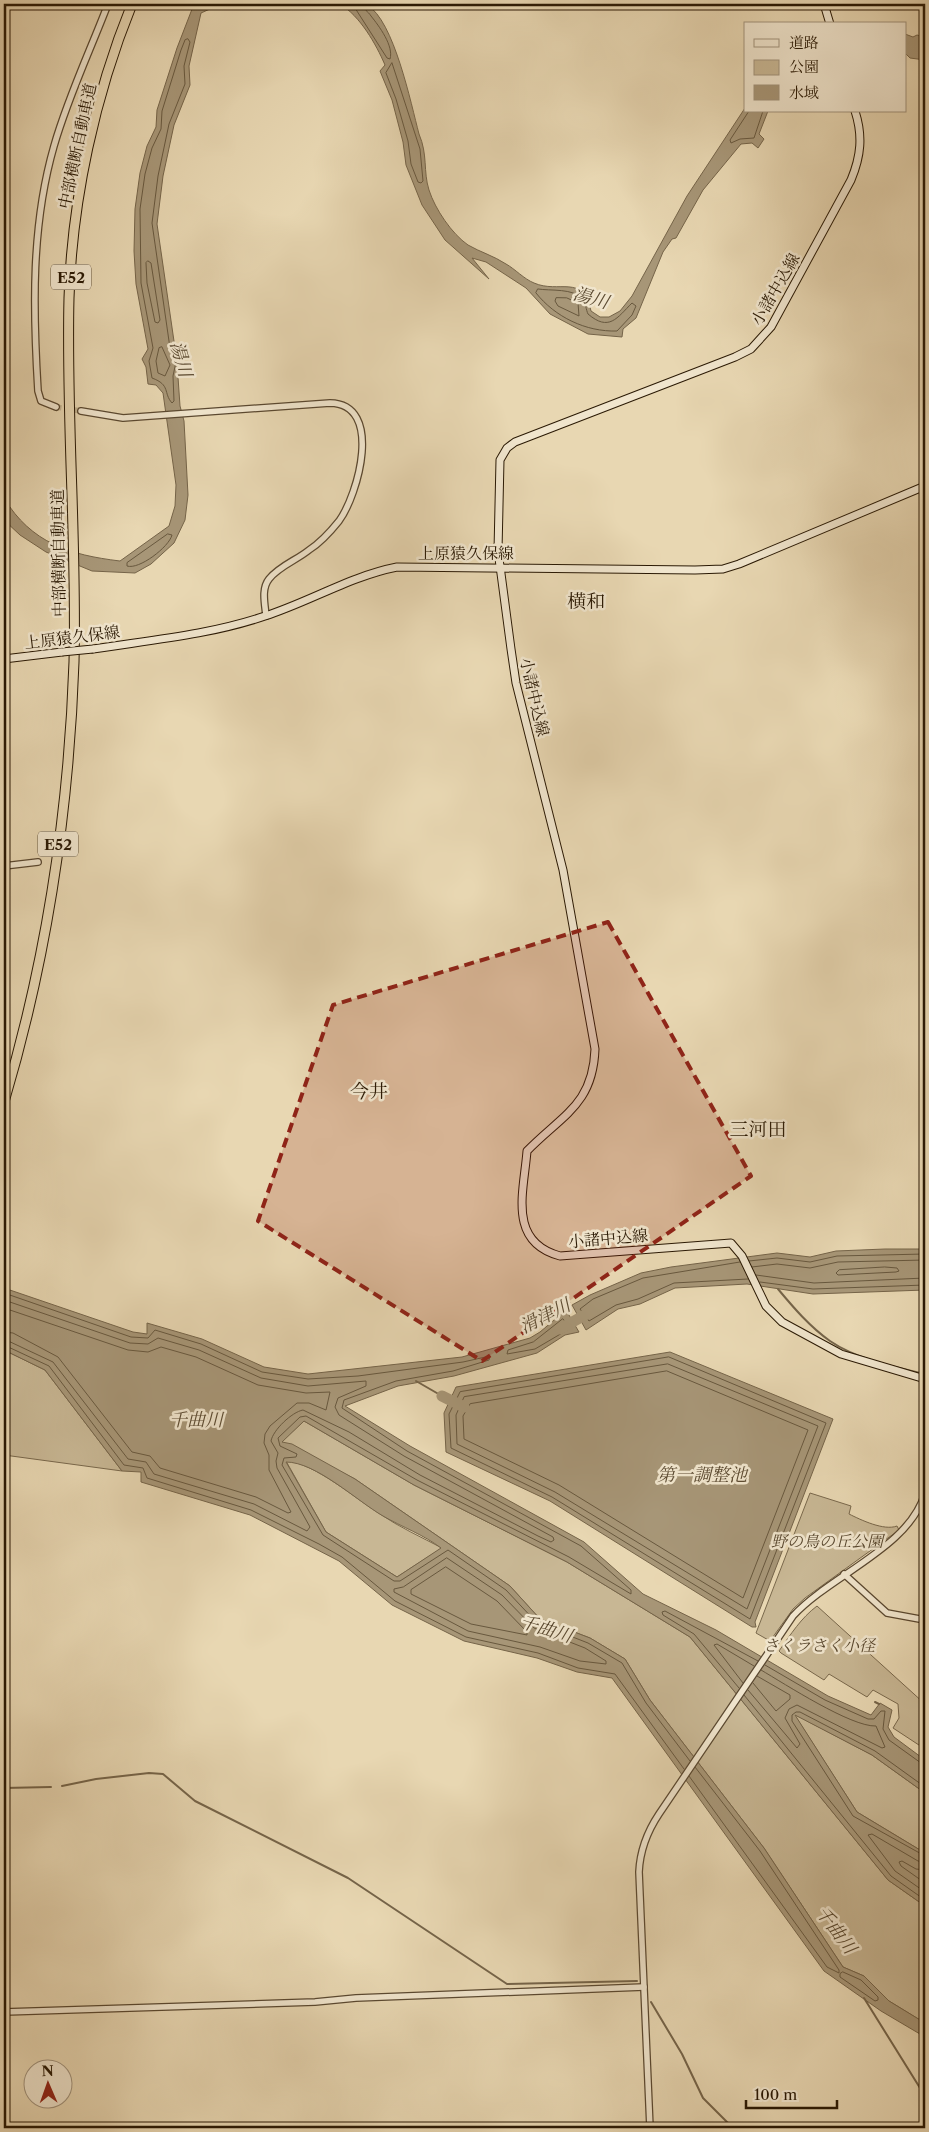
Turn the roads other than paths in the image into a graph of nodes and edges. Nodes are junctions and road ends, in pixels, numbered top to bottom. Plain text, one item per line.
1 (108, 4) edge
2 (126, 4) edge
3 (133, 4) edge
4 (824, 4) edge
5 (829, 20) edge
6 (114, 53) junction
7 (855, 112) edge
8 (56, 407) tunnel mouth
9 (81, 411) tunnel mouth
10 (925, 486) edge
11 (499, 567) junction
12 (266, 616) junction
13 (4, 659) edge
14 (38, 862) dead end
15 (4, 866) edge
16 (4, 1102) edge
17 (925, 1379) edge
18 (925, 1386) edge
19 (925, 1446) edge
20 (925, 1493) edge
21 (844, 1574) junction
22 (925, 1620) edge
23 (644, 1987) junction
24 (4, 2012) edge
25 (650, 2128) edge

1 - 8 street
2 - 6 highway
3 - 6 highway, 中部横断自動車道 / E52
4 - 5 main road
6 - 16 highway, 中部横断自動車道 / E52
7 - 11 main road, 小諸中込線
9 - 12 street
10 - 11 main road, 上原猿久保線
11 - 12 main road, 上原猿久保線
11 - 17 main road, 小諸中込線
12 - 13 main road, 上原猿久保線, bridge
14 - 15 street
18 - 19 street
20 - 21 street
21 - 22 street
21 - 23 street
23 - 24 street
23 - 25 street

